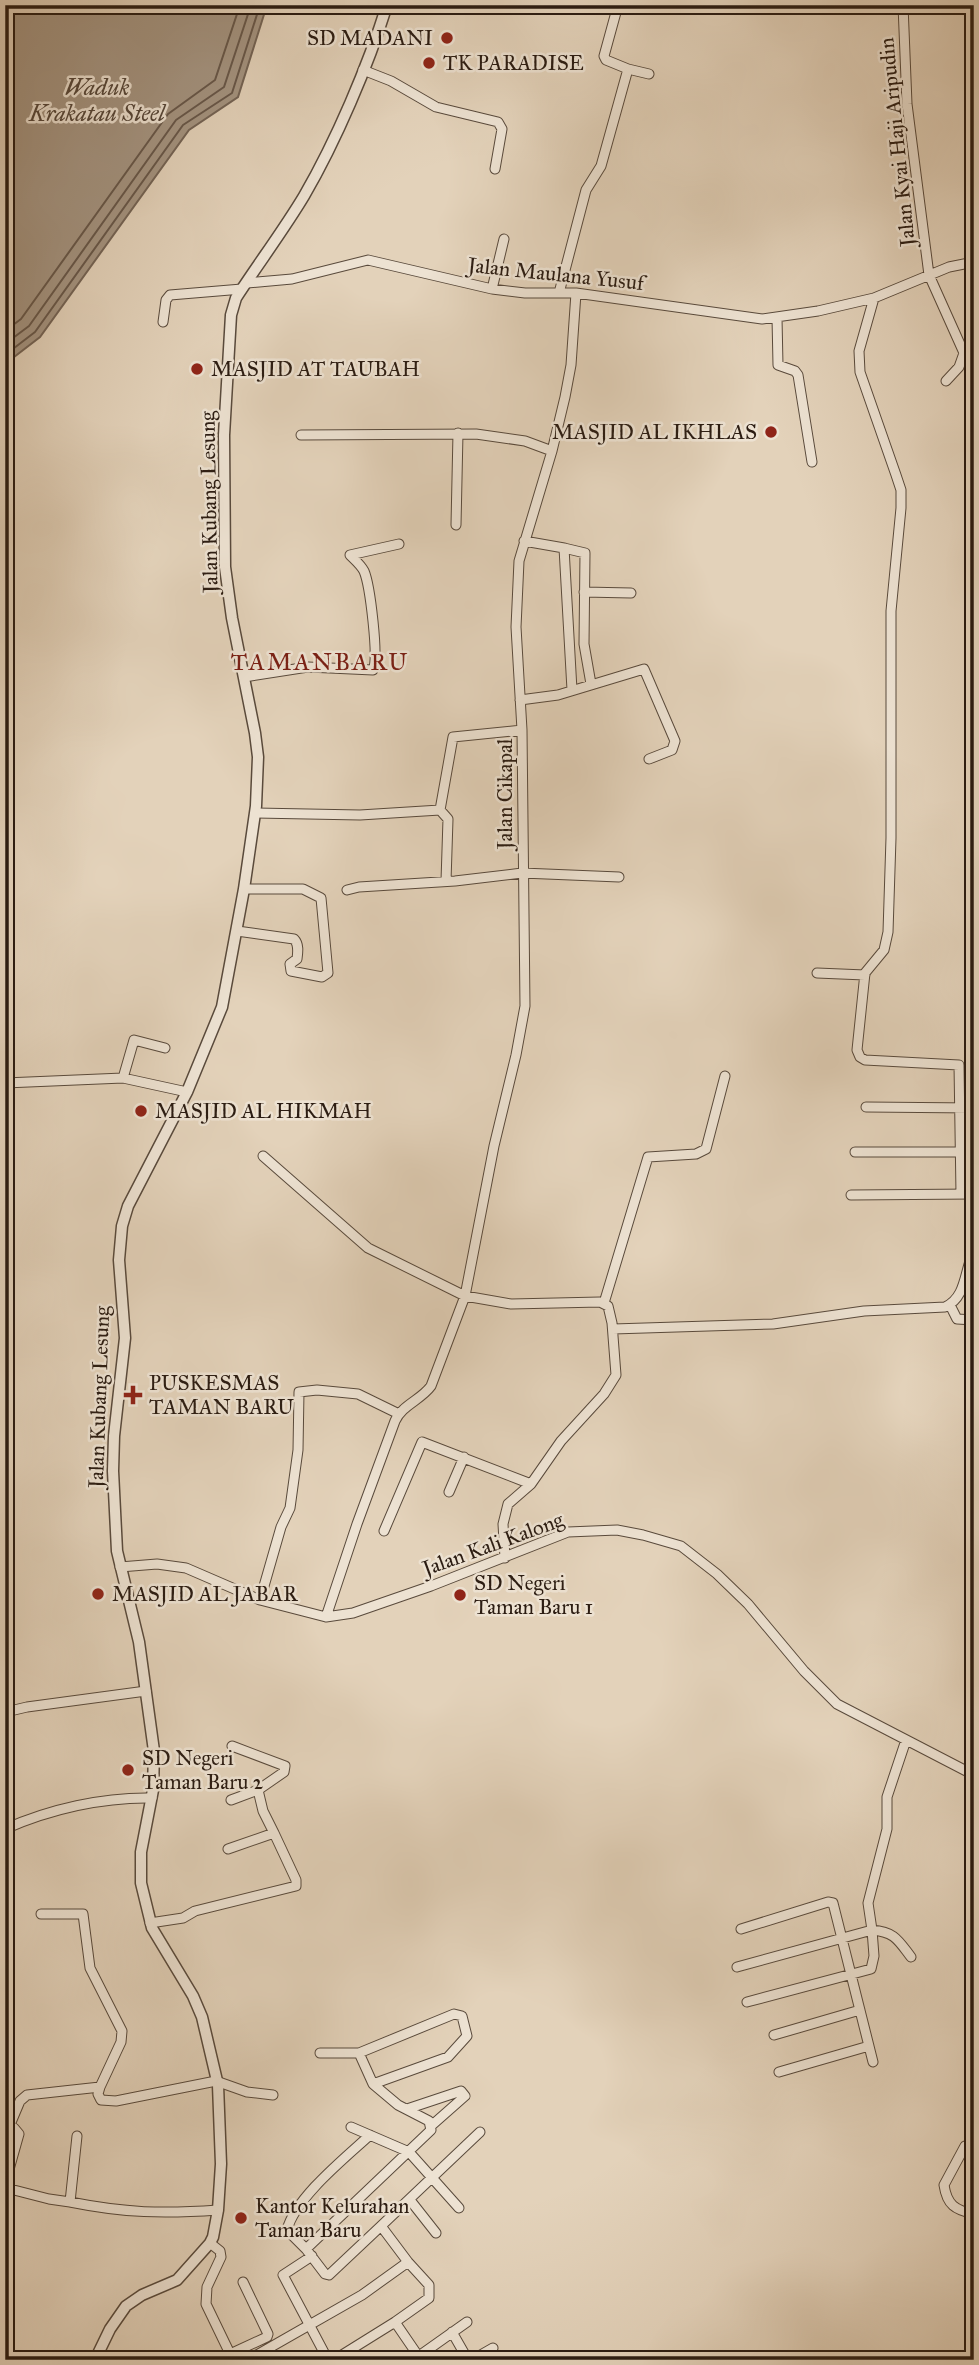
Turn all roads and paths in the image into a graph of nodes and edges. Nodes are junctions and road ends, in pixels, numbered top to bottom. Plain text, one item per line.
1 (387, 5) edge
2 (618, 5) edge
3 (903, 5) edge
4 (628, 69) junction
5 (363, 70) junction
6 (649, 74) dead end
7 (495, 169) dead end
8 (504, 239) dead end
9 (974, 262) edge
10 (929, 275) junction
11 (244, 286) junction
12 (492, 289) junction
13 (559, 293) junction
14 (576, 293) junction
15 (874, 298) junction
16 (777, 318) junction
17 (163, 322) dead end
18 (946, 382) dead end
19 (458, 433) junction
20 (301, 435) dead end
21 (552, 451) junction
22 (812, 462) dead end
23 (456, 525) dead end
24 (524, 541) junction
25 (399, 544) dead end
26 (564, 548) junction
27 (584, 592) junction
28 (631, 593) dead end
29 (244, 677) junction
30 (591, 684) junction
31 (572, 690) junction
32 (520, 700) junction
33 (522, 730) junction
34 (649, 759) dead end
35 (440, 810) junction
36 (256, 813) junction
37 (522, 873) junction
38 (619, 877) dead end
39 (446, 881) junction
40 (244, 889) junction
41 (347, 890) dead end
42 (237, 931) junction
43 (817, 973) dead end
44 (865, 975) junction
45 (165, 1048) dead end
46 (725, 1076) dead end
47 (123, 1077) junction
48 (5, 1083) edge
49 (187, 1092) junction
50 (866, 1107) dead end
51 (961, 1108) junction
52 (974, 1108) edge
53 (855, 1152) dead end
54 (961, 1152) junction
55 (974, 1152) edge
56 (262, 1156) dead end
57 (961, 1194) junction
58 (851, 1195) dead end
59 (974, 1195) edge
60 (974, 1251) edge
61 (969, 1283) edge
62 (465, 1296) junction
63 (604, 1303) junction
64 (950, 1305) junction
65 (974, 1320) edge
66 (613, 1329) junction
67 (399, 1414) junction
68 (464, 1457) junction
69 (531, 1484) junction
70 (449, 1492) dead end
71 (384, 1531) dead end
72 (505, 1558) junction
73 (120, 1567) junction
74 (260, 1600) junction
75 (326, 1617) junction
76 (146, 1691) junction
77 (10, 1711) dead end
78 (906, 1740) junction
79 (232, 1746) dead end
80 (974, 1775) edge
81 (258, 1790) junction
82 (152, 1798) junction
83 (231, 1800) dead end
84 (5, 1829) edge
85 (274, 1833) junction
86 (228, 1849) dead end
87 (41, 1914) dead end
88 (150, 1923) junction
89 (741, 1929) dead end
90 (872, 1930) junction
91 (842, 1937) junction
92 (911, 1957) dead end
93 (737, 1966) dead end
94 (851, 1975) junction
95 (747, 2002) dead end
96 (860, 2010) junction
97 (774, 2035) dead end
98 (869, 2046) junction
99 (320, 2053) dead end
100 (359, 2053) junction
101 (873, 2062) dead end
102 (779, 2072) dead end
103 (216, 2081) junction
104 (373, 2084) junction
105 (100, 2087) junction
106 (273, 2095) dead end
107 (407, 2109) junction
108 (431, 2126) junction
109 (7, 2127) edge
110 (351, 2127) dead end
111 (480, 2132) dead end
112 (370, 2135) junction
113 (77, 2136) dead end
114 (965, 2146) dead end
115 (410, 2152) junction
116 (432, 2178) junction
117 (410, 2200) junction
118 (71, 2202) junction
119 (459, 2208) dead end
120 (218, 2210) junction
121 (974, 2214) edge
122 (381, 2226) junction
123 (436, 2233) dead end
124 (210, 2244) junction
125 (309, 2252) junction
126 (408, 2262) junction
127 (243, 2281) dead end
128 (395, 2322) junction
129 (467, 2322) dead end
130 (309, 2326) junction
131 (452, 2332) junction
132 (493, 2348) dead end
133 (231, 2357) edge
134 (420, 2358) edge
135 (94, 2360) edge
136 (248, 2360) edge
137 (331, 2360) edge
138 (470, 2360) edge

1 - 5 street, Jalan Kubang Lesung
2 - 4 street
3 - 10 street, Jalan Kyai Haji Aripudin
4 - 6 street
4 - 13 street
5 - 7 street
5 - 11 street, Jalan Kubang Lesung
8 - 12 street
9 - 10 street, Jalan Maulana Yusuf
10 - 15 street, Jalan Maulana Yusuf
10 - 18 street, Jalan Kyai Haji Aripudin
11 - 12 street, Jalan Maulana Yusuf
11 - 17 street, Jalan Maulana Yusuf
11 - 29 street, Jalan Kubang Lesung
12 - 13 street, Jalan Maulana Yusuf
13 - 14 street, Jalan Maulana Yusuf
14 - 16 street, Jalan Maulana Yusuf
14 - 21 street, Jalan Cikapal
15 - 16 street, Jalan Maulana Yusuf
15 - 44 street
16 - 22 street
19 - 20 street
19 - 21 street
19 - 23 street
21 - 24 street, Jalan Cikapal
24 - 26 street
24 - 32 street, Jalan Cikapal
25 - 29 street
26 - 27 street
26 - 31 street
27 - 28 street
27 - 30 street
29 - 36 street, Jalan Kubang Lesung
30 - 31 street
30 - 34 street
31 - 32 street
32 - 33 street, Jalan Cikapal
33 - 35 street
33 - 37 street, Jalan Cikapal
35 - 36 street
35 - 39 street
36 - 40 street, Jalan Kubang Lesung
37 - 38 street
37 - 39 street
37 - 62 street, Jalan Cikapal
39 - 41 street
40 - 42 street, Jalan Kubang Lesung
40 - 42 street
42 - 49 street, Jalan Kubang Lesung
43 - 44 street
44 - 51 street
45 - 47 street
46 - 63 street
47 - 48 street
47 - 49 street
49 - 73 street, Jalan Kubang Lesung
50 - 51 street
51 - 52 street
51 - 54 street
53 - 54 street
54 - 55 street
54 - 57 street
56 - 62 street
57 - 58 street
57 - 59 street
60 - 61 street
61 - 64 street
62 - 63 street
62 - 67 street, Jalan Cikapal
63 - 66 street
64 - 65 street
64 - 66 street
66 - 69 street
67 - 74 street
67 - 75 street
68 - 69 street
68 - 70 street
68 - 71 street
69 - 72 street
72 - 75 street, Jalan Kali Kalong
72 - 78 street, Jalan Kali Kalong
73 - 74 street, Jalan Kali Kalong
73 - 76 street, Jalan Kubang Lesung
74 - 75 street, Jalan Kali Kalong
76 - 77 street
76 - 82 street, Jalan Kubang Lesung
78 - 80 street, Jalan Kali Kalong
78 - 90 street
79 - 81 street
81 - 83 street
81 - 85 street
82 - 84 street
82 - 88 street, Jalan Kubang Lesung
85 - 86 street
85 - 88 street
87 - 105 street
88 - 103 street, Jalan Kubang Lesung
89 - 91 street
90 - 91 street
90 - 92 street
90 - 94 street
91 - 93 street
91 - 94 street
94 - 95 street
94 - 96 street
96 - 97 street
96 - 98 street
98 - 101 street
98 - 102 street
99 - 100 street
100 - 104 street
100 - 104 street
103 - 105 street
103 - 106 street
103 - 120 street, Jalan Kubang Lesung
104 - 107 street
105 - 109 street
107 - 108 street
107 - 108 street
108 - 115 street
109 - 118 street
110 - 112 street
111 - 116 street
112 - 115 street
112 - 125 street
113 - 118 street
114 - 121 street
115 - 116 street
115 - 125 street
116 - 117 street
116 - 119 street
117 - 122 street
117 - 123 street
118 - 120 street
120 - 124 street, Jalan Kubang Lesung
122 - 125 street
122 - 126 street
124 - 133 street
124 - 135 street, Jalan Kubang Lesung
125 - 130 street
126 - 128 street
126 - 130 street
127 - 133 street
128 - 134 street
128 - 137 street
129 - 131 street
130 - 136 street
130 - 137 street
131 - 134 street
131 - 138 street
132 - 138 street

